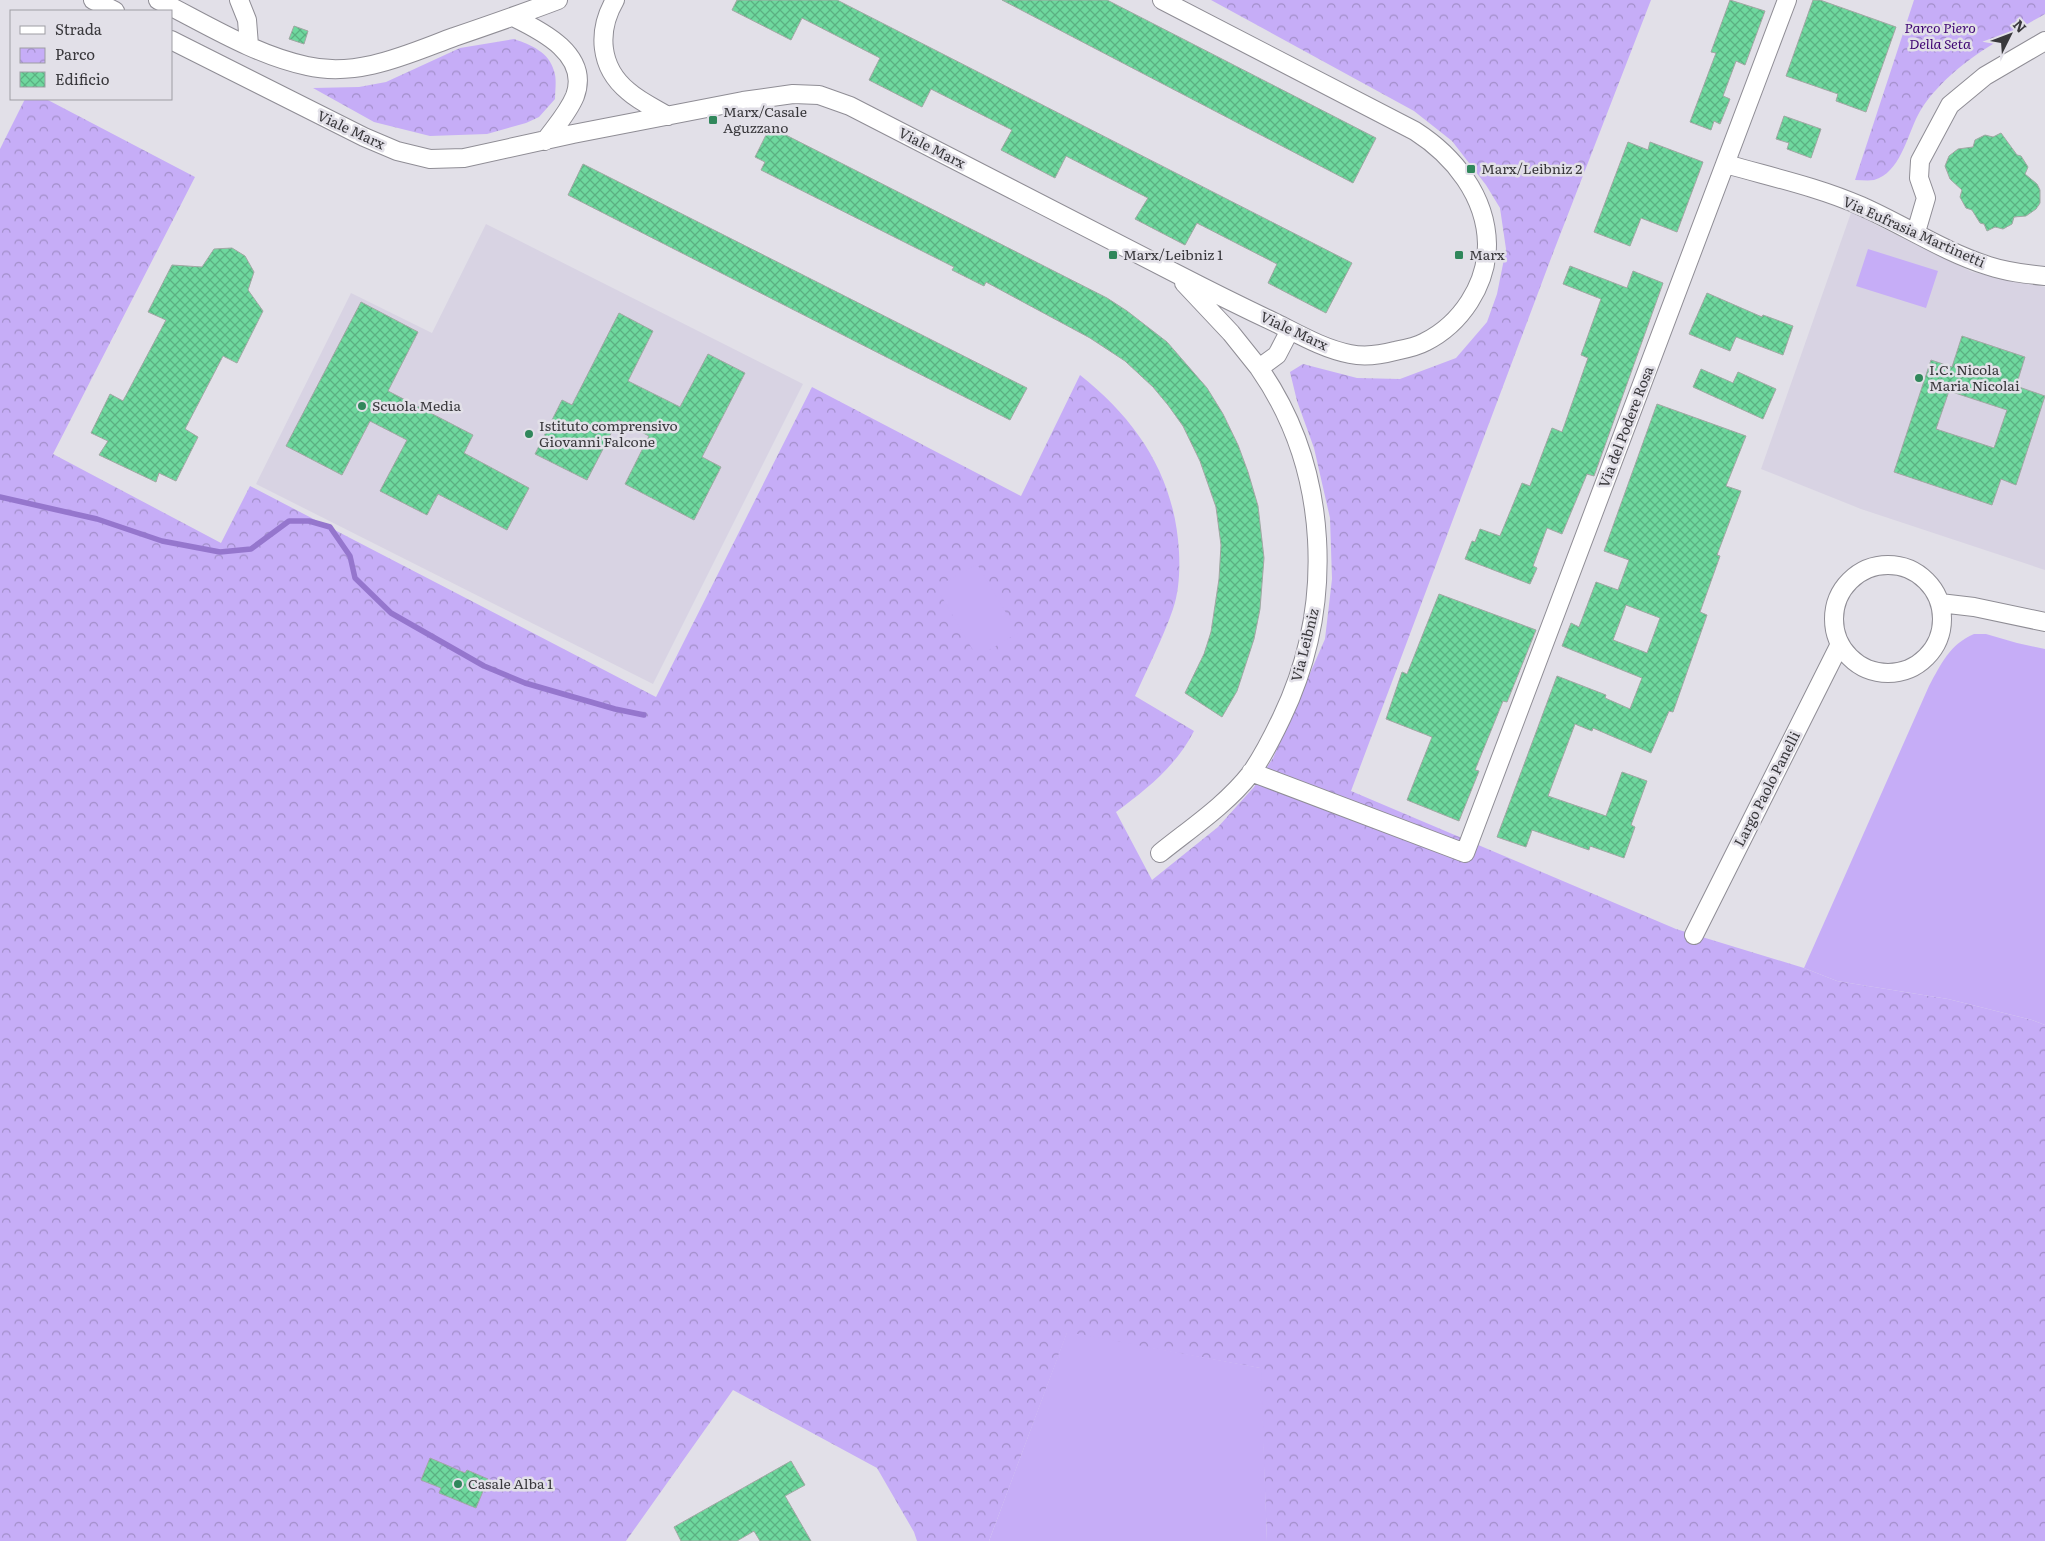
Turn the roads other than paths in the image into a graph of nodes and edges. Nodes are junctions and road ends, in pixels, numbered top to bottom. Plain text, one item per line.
1 (93, 0) edge
2 (158, 0) edge
3 (239, 0) edge
4 (558, 0) edge
5 (615, 0) edge
6 (1162, 0) edge
7 (1787, 0) edge
8 (114, 10) edge
9 (513, 17) junction
10 (172, 41) edge
11 (2045, 41) edge
12 (249, 45) junction
13 (668, 116) junction
14 (545, 141) junction
15 (1726, 164) junction
16 (1916, 232) junction
17 (1173, 272) junction
18 (2045, 276) edge
19 (1290, 330) junction
20 (1259, 368) junction
21 (1940, 603) junction
22 (2045, 622) edge
23 (1840, 644) junction
24 (1251, 772) junction
25 (1160, 853) dead end
26 (1694, 935) dead end

1 - 8 street
2 - 12 street
3 - 12 street
4 - 9 street
5 - 13 street
6 - 19 street, Viale Marx
7 - 15 street, Via del Podere Rosa
9 - 12 street
9 - 14 street
10 - 14 street, Viale Marx
11 - 16 street
13 - 14 street, Viale Marx
13 - 17 street, Viale Marx
15 - 16 street, Via Eufrasia Martinetti
15 - 24 street, Via del Podere Rosa
16 - 18 street, Via Eufrasia Martinetti
17 - 19 street, Viale Marx
17 - 20 street, Via Leibniz
19 - 20 street
20 - 24 street, Via Leibniz
21 - 22 street
21 - 23 street
21 - 23 street
23 - 26 street, Largo Paolo Panelli
24 - 25 street, Via Leibniz

